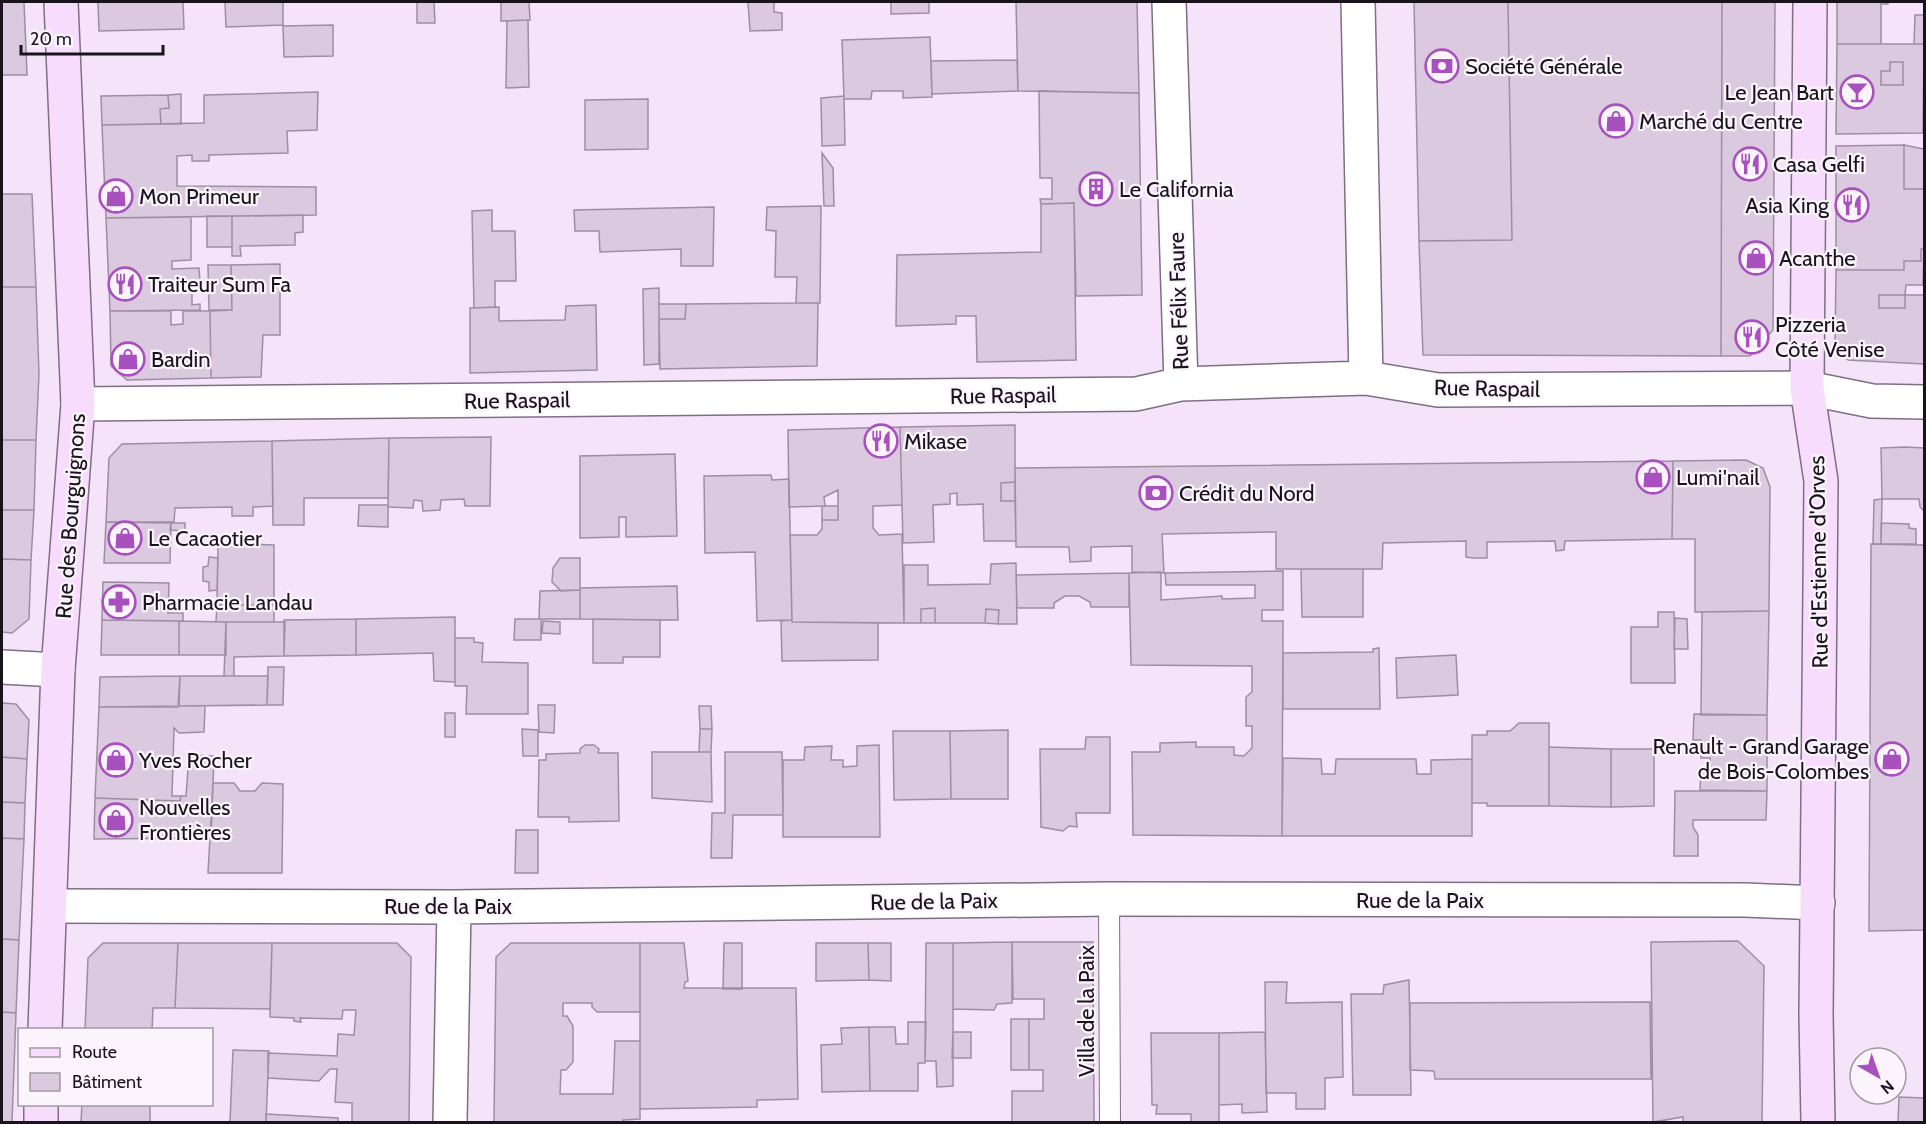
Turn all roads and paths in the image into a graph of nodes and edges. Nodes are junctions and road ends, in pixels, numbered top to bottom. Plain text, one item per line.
1 (61, 2) edge
2 (1169, 2) edge
3 (1358, 2) edge
4 (1810, 2) edge
5 (1366, 378) junction
6 (1181, 384) junction
7 (1807, 388) junction
8 (1924, 402) edge
9 (78, 404) junction
10 (2, 667) edge
11 (58, 670) junction
12 (1109, 900) junction
13 (1818, 903) junction
14 (51, 906) junction
15 (454, 907) junction
16 (45, 1028) edge
17 (41, 1106) edge
18 (40, 1122) edge
19 (450, 1122) edge
20 (1110, 1122) edge
21 (1818, 1122) edge

1 - 9 street, Rue des Bourguignons
2 - 6 street, Rue Félix Faure
3 - 5 street
4 - 7 street, Rue d'Estienne d'Orves
5 - 6 street, Rue Raspail
5 - 7 street, Rue Raspail
6 - 9 street, Rue Raspail
7 - 8 street, Rue Raspail
7 - 13 street, Rue d'Estienne d'Orves
9 - 11 street, Rue des Bourguignons
10 - 11 street
11 - 14 street, Rue des Bourguignons
12 - 13 street, Rue de la Paix
12 - 15 street, Rue de la Paix
12 - 20 lane, Villa de la Paix
13 - 21 street, Rue d'Estienne d'Orves
14 - 15 street, Rue de la Paix
14 - 16 street, Rue des Bourguignons
15 - 19 street
17 - 18 street

